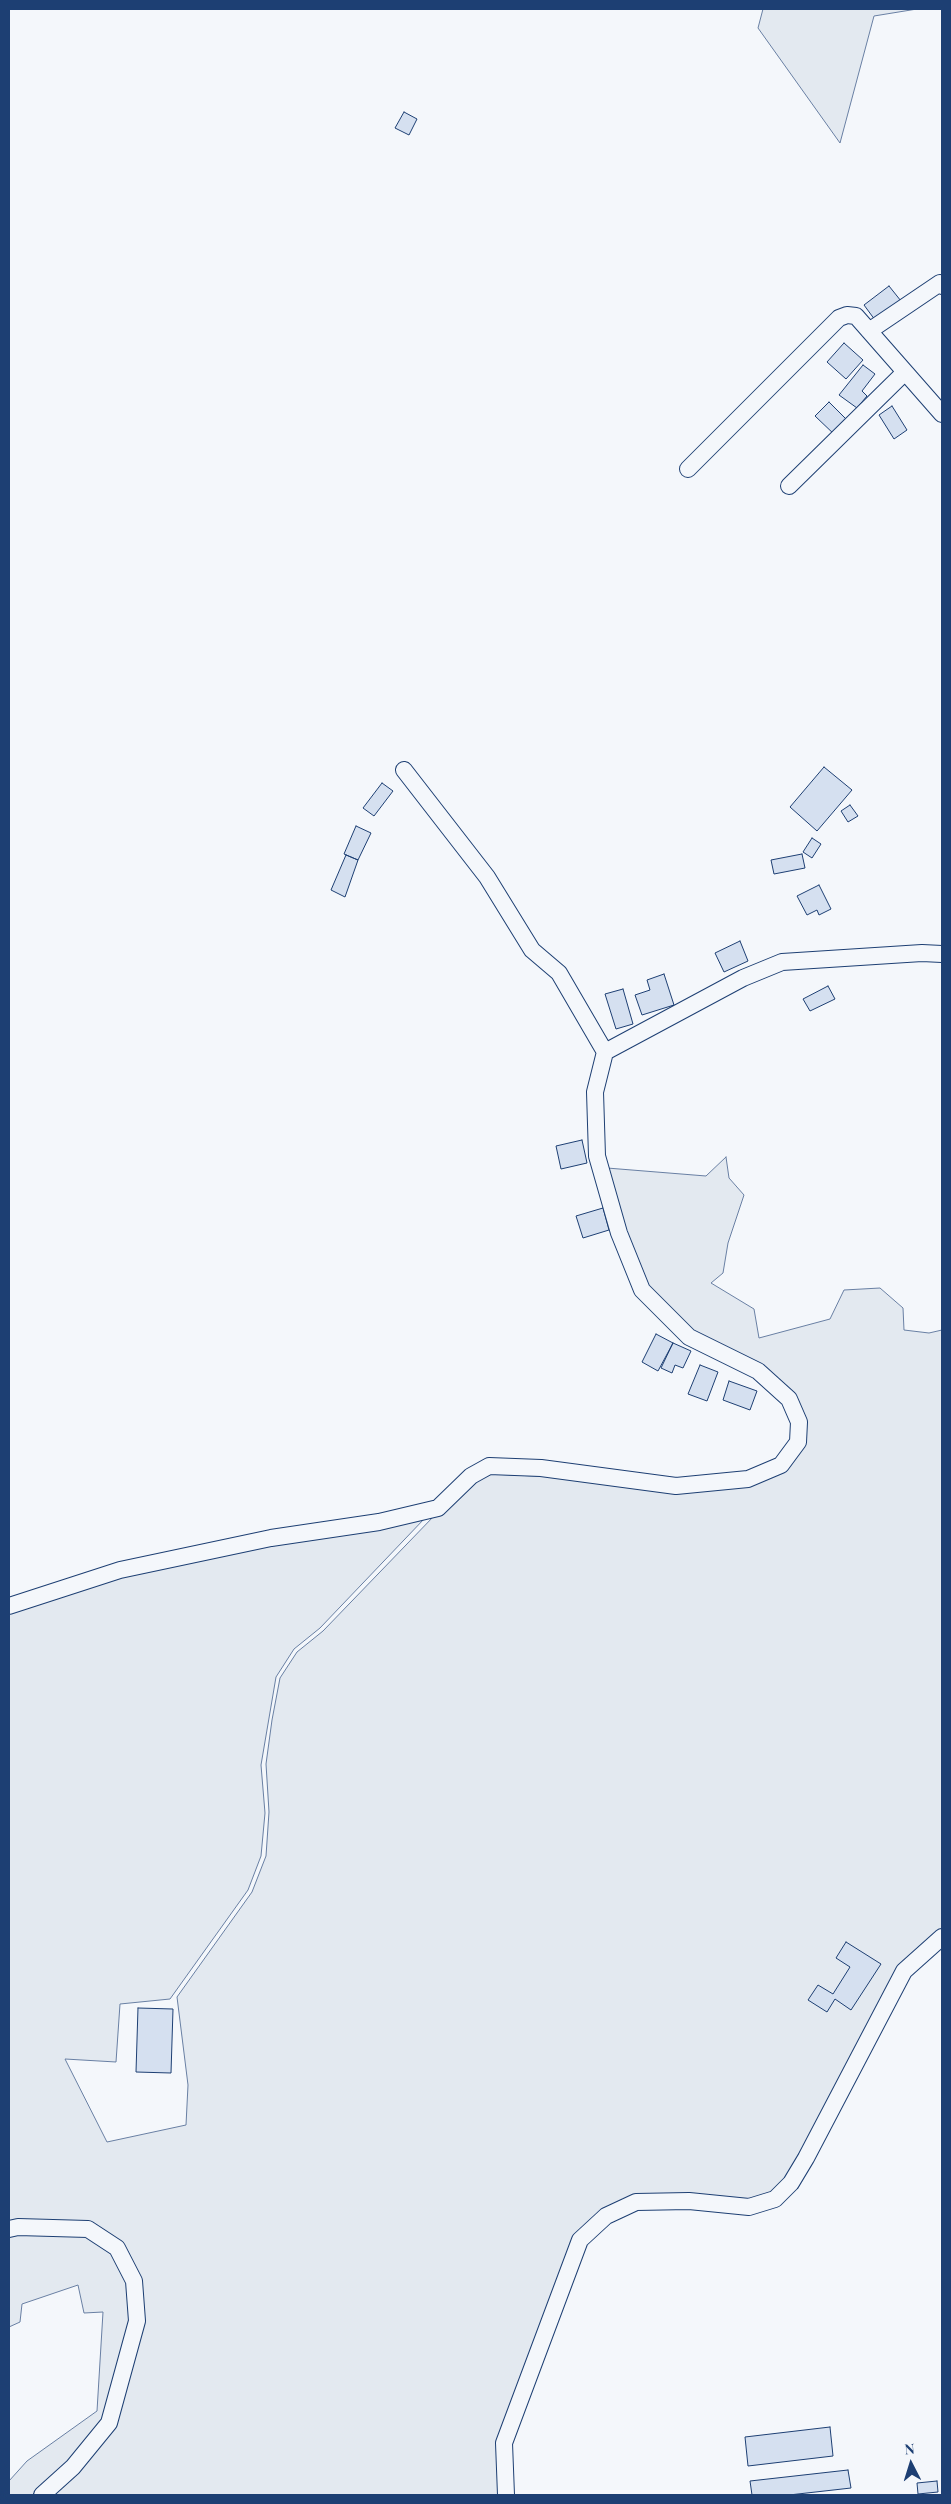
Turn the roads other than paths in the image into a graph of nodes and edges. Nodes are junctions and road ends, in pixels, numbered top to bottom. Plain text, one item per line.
1 (942, 286) edge
2 (869, 331) junction
3 (904, 373) junction
4 (942, 414) edge
5 (688, 469) dead end
6 (790, 486) dead end
7 (404, 770) dead end
8 (942, 954) edge
9 (605, 1052) junction
10 (9, 1606) edge
11 (942, 1937) edge
12 (9, 2229) edge
13 (42, 2495) edge
14 (506, 2495) edge

1 - 2 street
2 - 3 street
2 - 5 street
3 - 4 street
3 - 6 street
7 - 9 street
8 - 9 street
9 - 10 street
11 - 14 street
12 - 13 street

